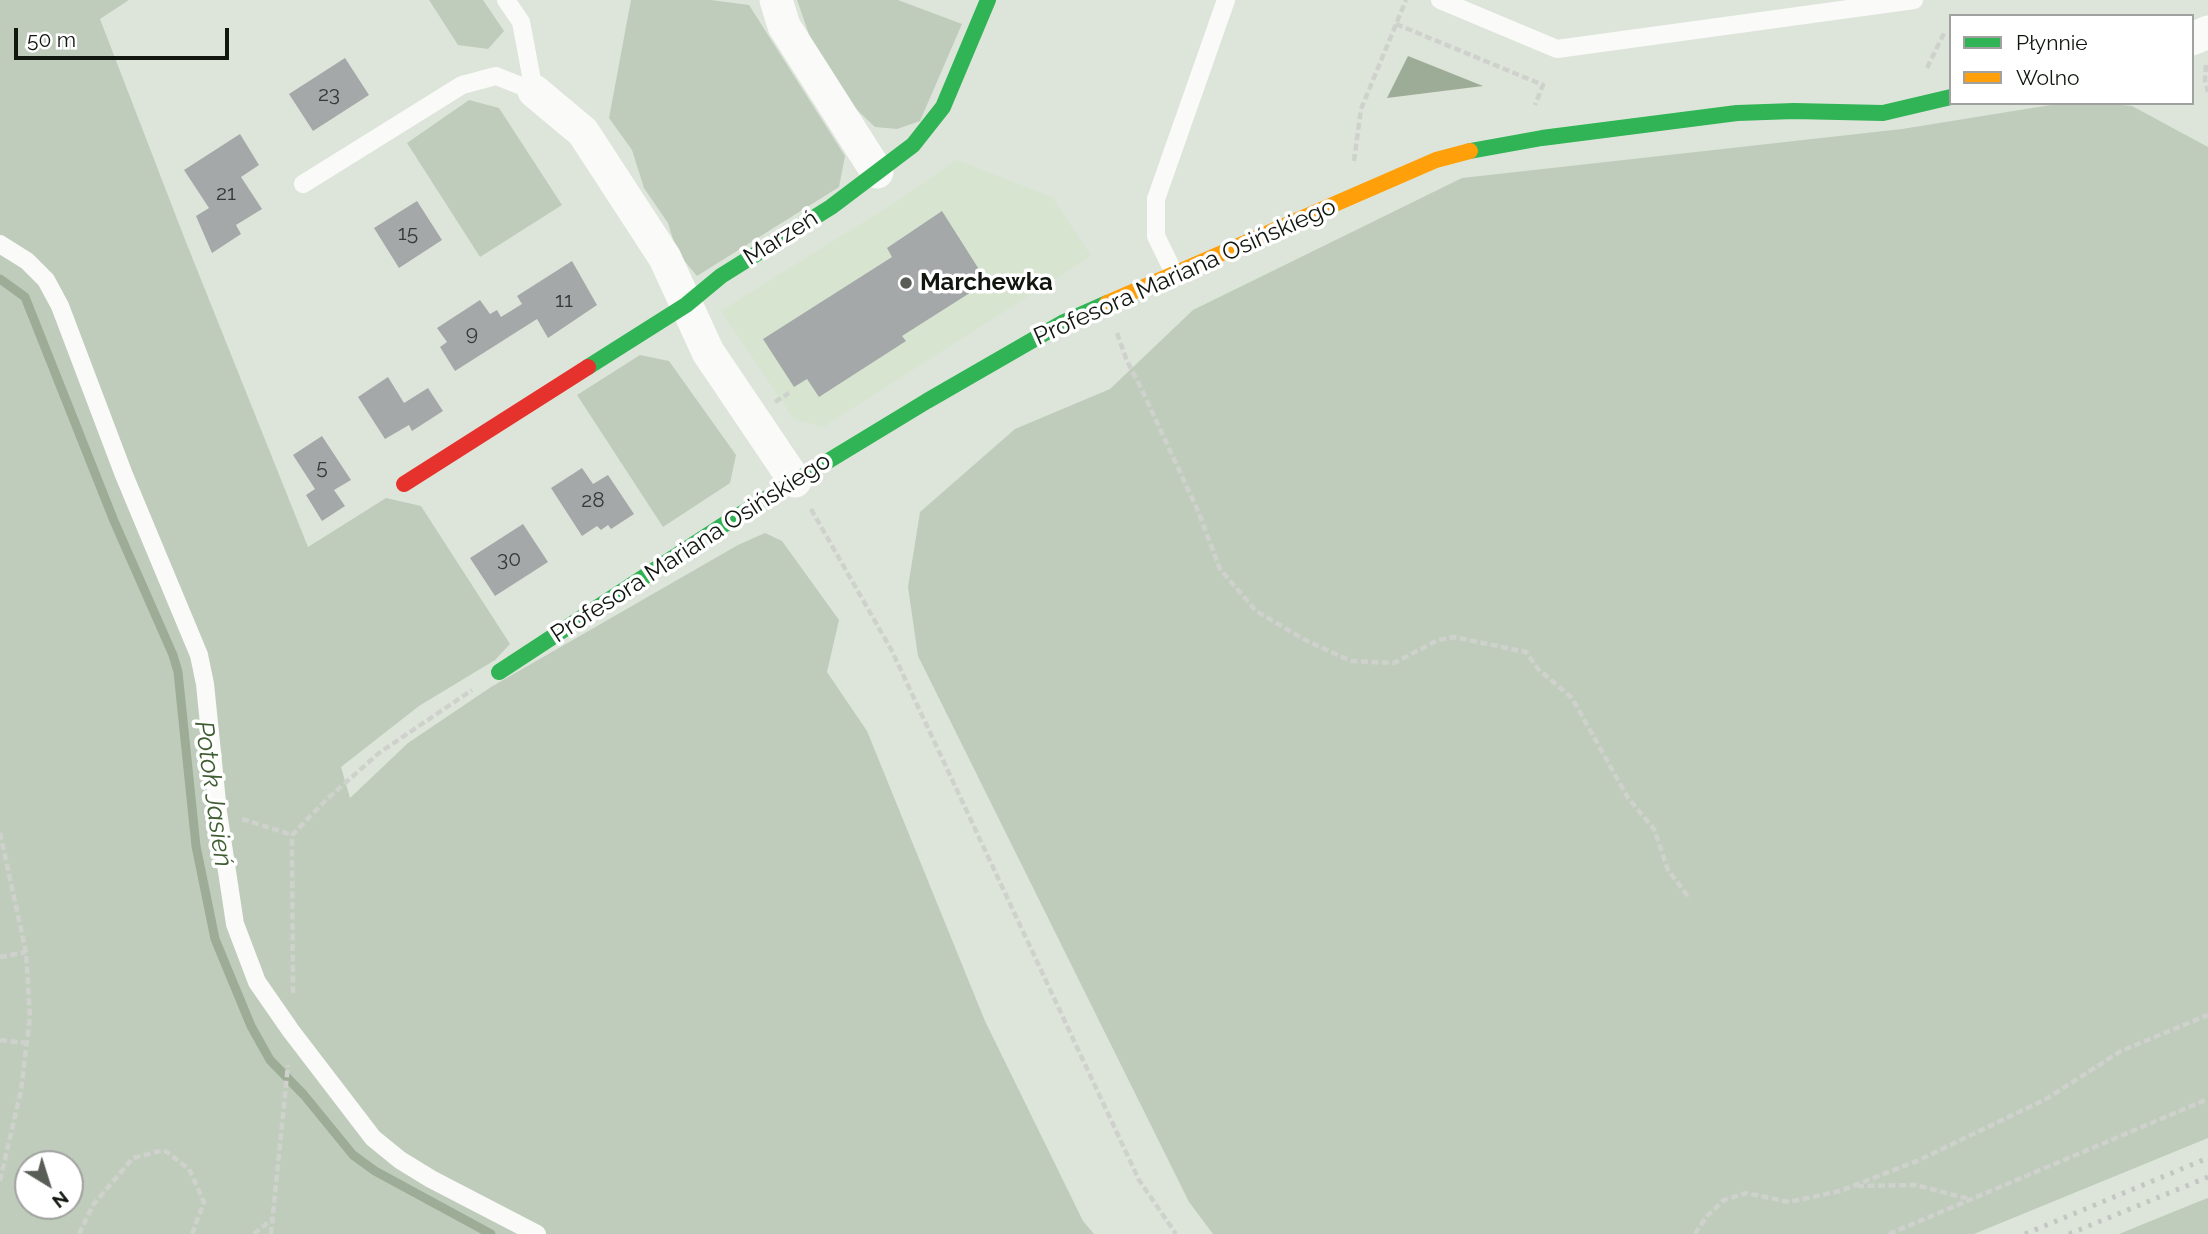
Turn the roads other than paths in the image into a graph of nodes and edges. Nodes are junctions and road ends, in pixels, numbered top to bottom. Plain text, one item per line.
1 (506, 0) edge
2 (776, 0) edge
3 (988, 0) edge
4 (1226, 0) edge
5 (1440, 0) edge
6 (1914, 0) edge
7 (534, 91) junction
8 (1949, 97) edge
9 (877, 172) junction
10 (303, 184) dead end
11 (0, 244) edge
12 (1174, 273) junction
13 (686, 305) junction
14 (795, 481) junction
15 (404, 485) dead end
16 (499, 672) road end
17 (537, 1234) edge

1 - 7 lane
2 - 9 street
3 - 9 street, Marzeń
4 - 12 lane
5 - 6 lane
7 - 10 lane
7 - 13 street
8 - 12 street, Profesora Mariana Osińskiego
9 - 13 street, Marzeń
11 - 17 lane
12 - 14 street, Profesora Mariana Osińskiego
13 - 14 street
13 - 15 street, Marzeń
14 - 16 street, Profesora Mariana Osińskiego

